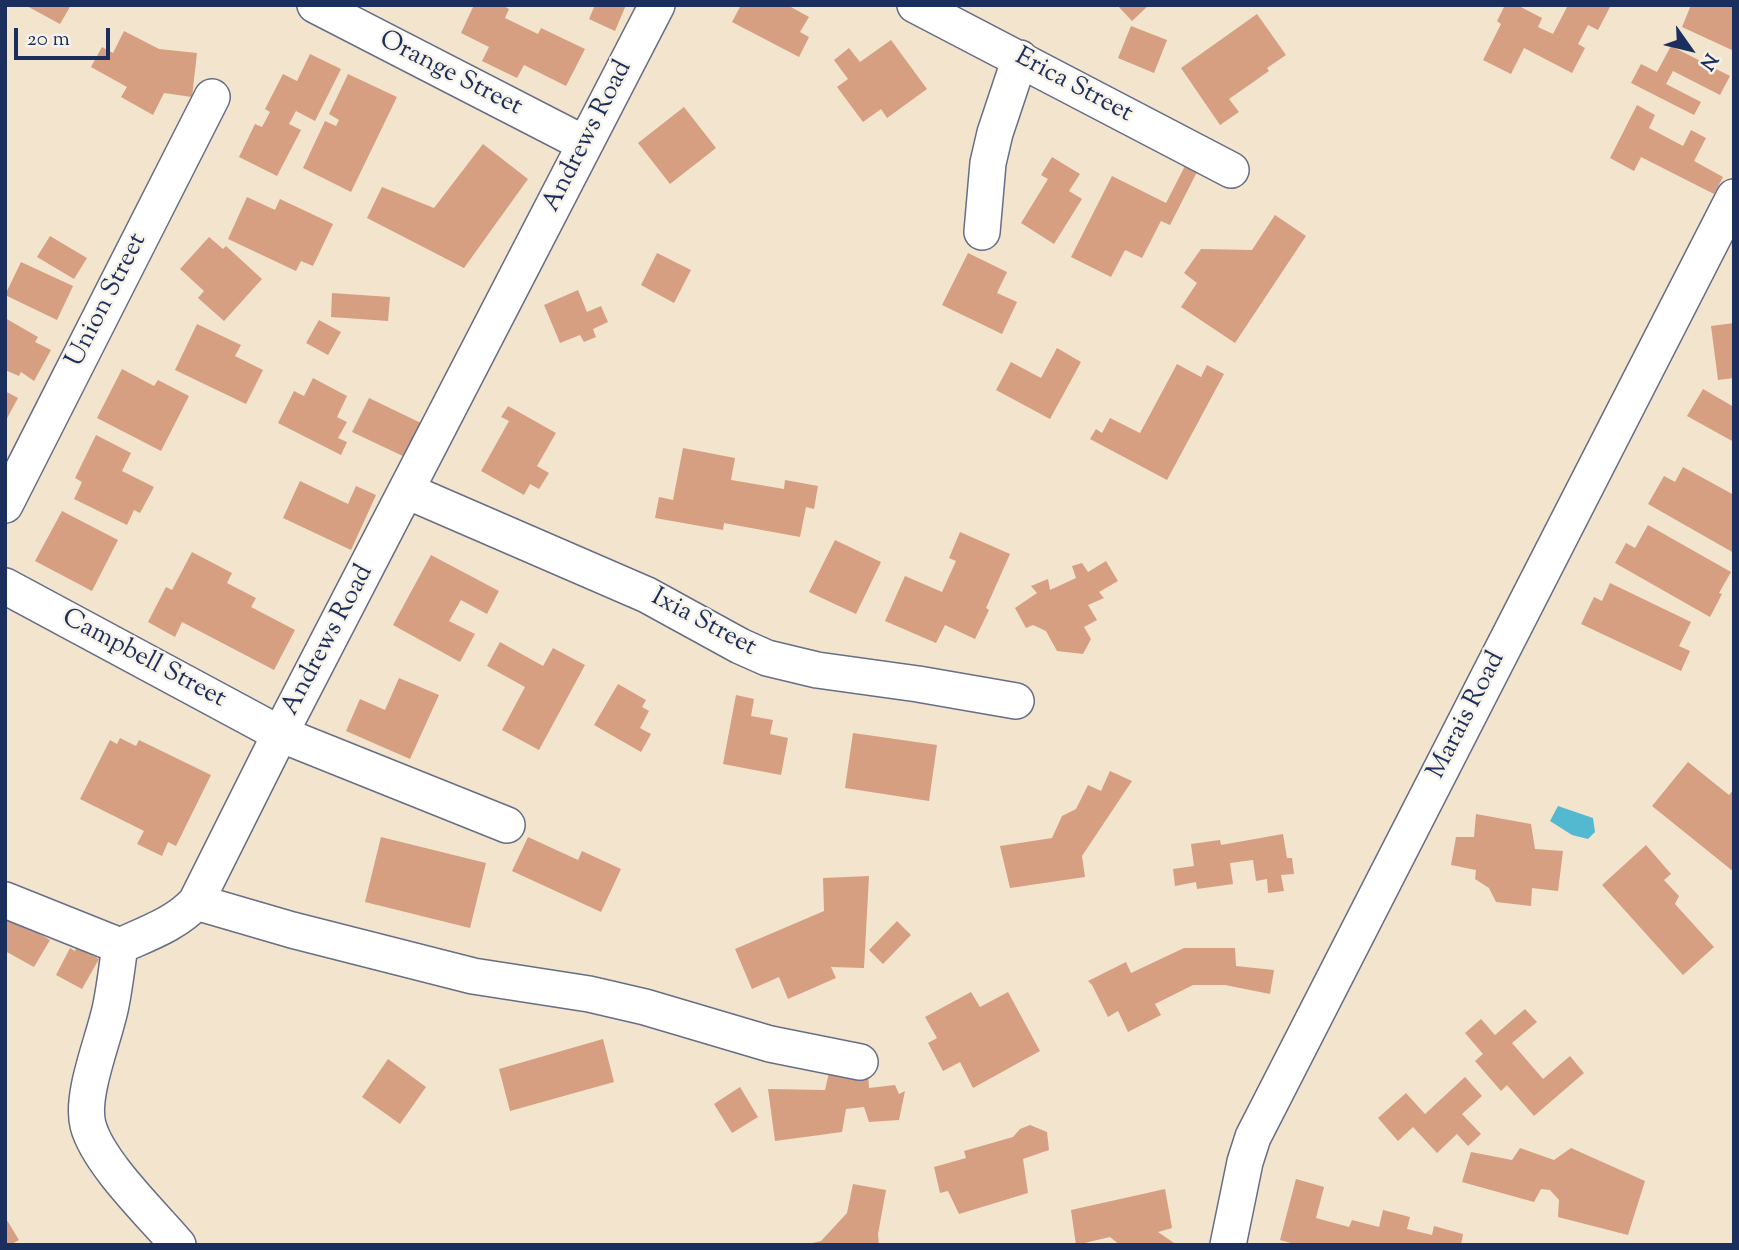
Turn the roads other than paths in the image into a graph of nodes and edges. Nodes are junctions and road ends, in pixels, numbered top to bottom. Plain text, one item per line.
1 (315, 5) edge
2 (657, 5) edge
3 (915, 5) edge
4 (1020, 58) junction
5 (212, 97) dead end
6 (585, 144) junction
7 (1231, 170) dead end
8 (1734, 197) edge
9 (982, 232) dead end
10 (407, 491) junction
11 (5, 505) edge
12 (5, 586) edge
13 (1016, 701) dead end
14 (280, 734) junction
15 (507, 825) dead end
16 (5, 900) edge
17 (196, 902) junction
18 (120, 946) junction
19 (860, 1062) dead end
20 (178, 1245) edge
21 (1228, 1245) edge

1 - 6 street, Orange Street
2 - 6 street, Andrews Road
3 - 4 street, Erica Street
4 - 7 street, Erica Street
4 - 9 street
5 - 11 street, Union Street
6 - 10 street, Andrews Road
8 - 21 street, Marais Road
10 - 13 street, Ixia Street
10 - 14 street, Andrews Road
12 - 14 street, Campbell Street
14 - 15 street, Campbell Street
14 - 17 street, Andrews Road
16 - 18 street
17 - 18 street, Andrews Road
17 - 19 street
18 - 20 street

